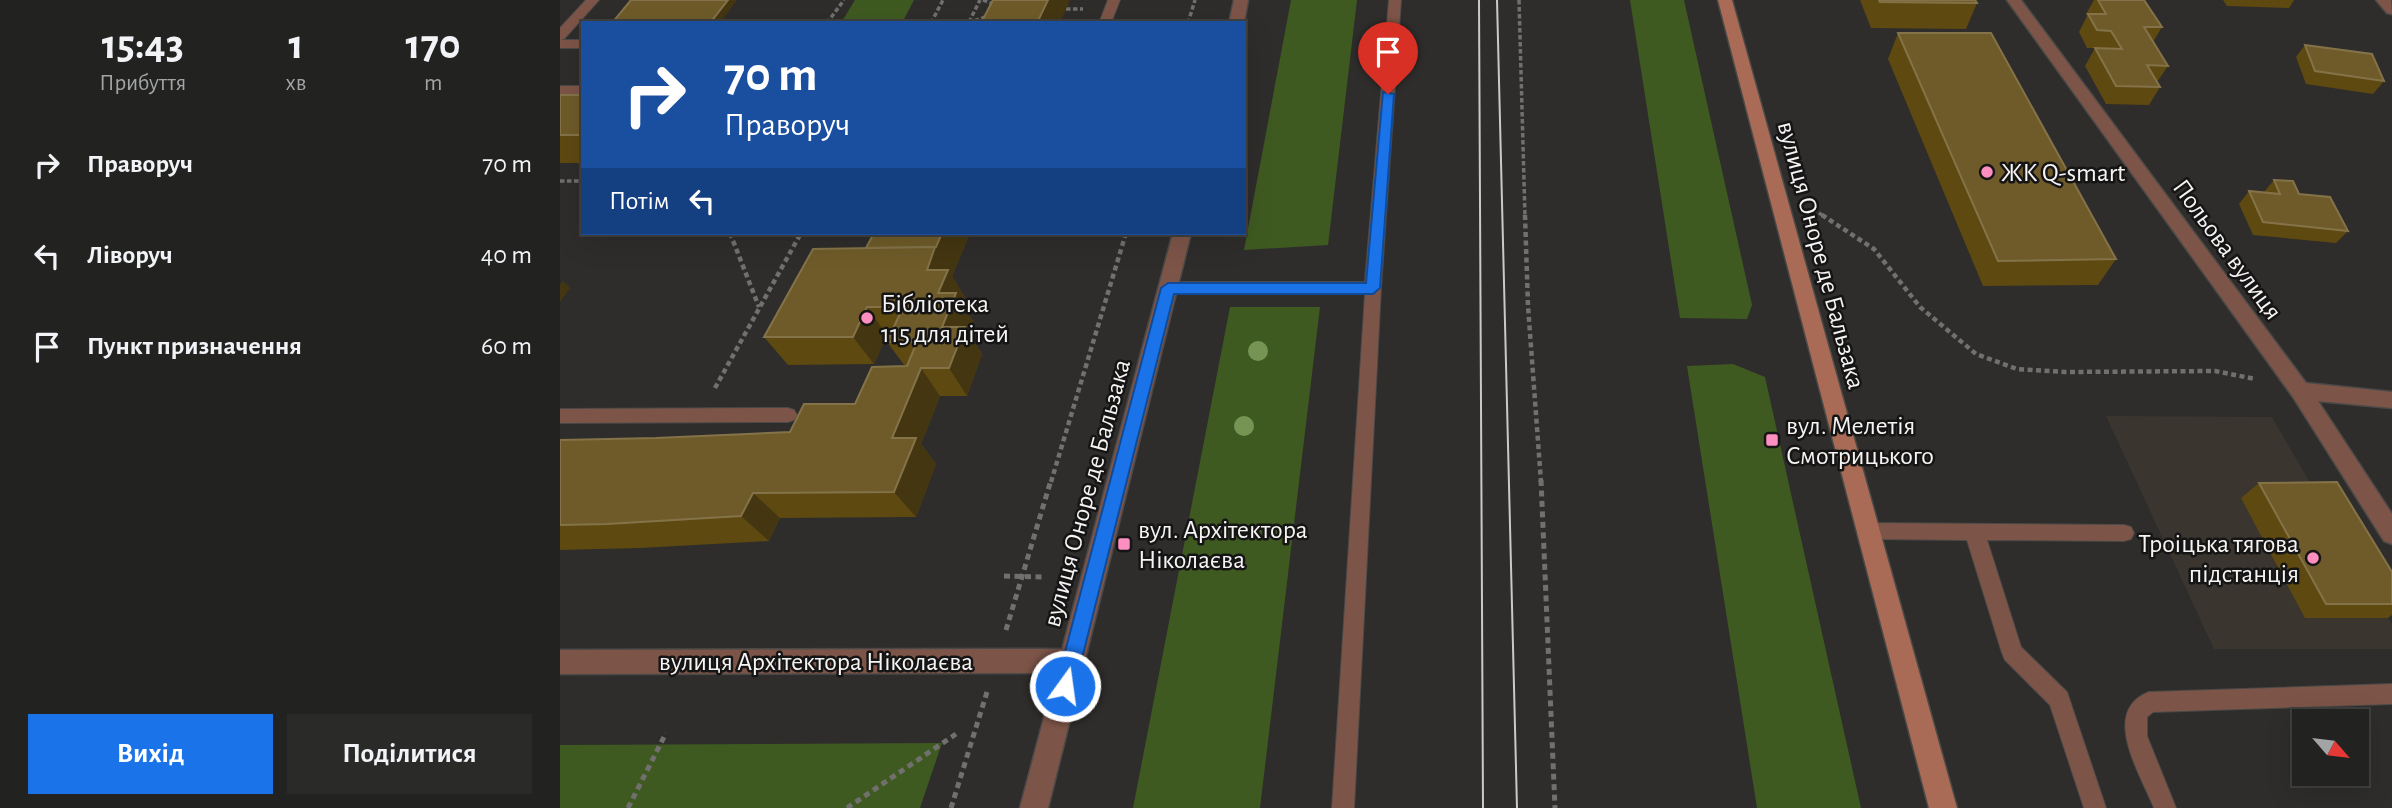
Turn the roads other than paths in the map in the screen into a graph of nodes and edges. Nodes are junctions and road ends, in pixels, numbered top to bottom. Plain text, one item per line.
1 (593, 0) edge
2 (1115, 0) edge
3 (1241, 0) edge
4 (1395, 0) edge
5 (1725, 0) edge
6 (2014, 0) edge
7 (2383, 0) edge
8 (2392, 10) edge
9 (1106, 21) edge
10 (1236, 21) edge
11 (560, 36) edge
12 (560, 44) edge
13 (581, 44) edge
14 (560, 89) edge
15 (581, 90) edge
16 (1181, 235) edge
17 (1168, 288) junction
18 (1373, 288) junction
19 (2300, 391) junction
20 (2392, 400) edge
21 (788, 415) dead end
22 (560, 416) edge
23 (1869, 531) junction
24 (1975, 531) junction
25 (2124, 533) dead end
26 (2392, 534) edge
27 (560, 662) edge
28 (1071, 662) junction
29 (2392, 694) edge
30 (1034, 808) edge
31 (1343, 808) edge
32 (1943, 808) edge
33 (2095, 808) edge
34 (2165, 808) edge

1 - 11 lane
2 - 9 lane
3 - 10 street
4 - 18 lane
5 - 23 main road, вулиця Оноре де Бальзака
6 - 19 street, Польова вулиця
7 - 8 street
12 - 13 lane
14 - 15 lane
16 - 17 street, вулиця Оноре де Бальзака
17 - 18 lane
17 - 28 street, вулиця Оноре де Бальзака
18 - 31 lane
19 - 20 street
19 - 26 street, Польова вулиця
21 - 22 lane
23 - 24 lane
23 - 32 main road, вулиця Оноре де Бальзака
24 - 25 lane
24 - 33 lane
27 - 28 street, вулиця Архітектора Ніколаєва
28 - 30 street, вулиця Оноре де Бальзака
29 - 34 lane

